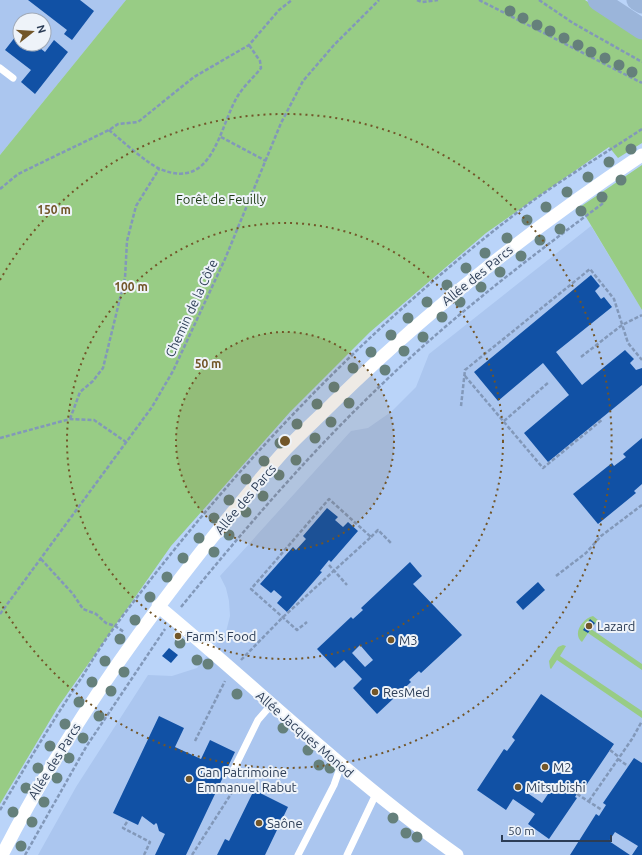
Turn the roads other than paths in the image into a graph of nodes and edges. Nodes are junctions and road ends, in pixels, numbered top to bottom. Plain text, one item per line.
1 (598, 0) edge
2 (637, 0) edge
3 (642, 3) edge
4 (642, 29) edge
5 (0, 68) edge
6 (13, 78) dead end
7 (642, 155) edge
8 (158, 606) junction
9 (271, 705) junction
10 (341, 765) junction
11 (231, 775) dead end
12 (376, 794) junction
13 (2, 855) edge
14 (298, 855) edge
15 (347, 855) edge
16 (457, 855) edge

1 - 4 main road
2 - 3 main road
5 - 6 lane
7 - 8 street, Allée des Parcs
8 - 9 street, Allée Jacques Monod
8 - 13 street, Allée des Parcs
9 - 10 street, Allée Jacques Monod
9 - 11 lane
10 - 12 street, Allée Jacques Monod
10 - 14 lane
12 - 15 lane
12 - 16 street, Allée Jacques Monod

